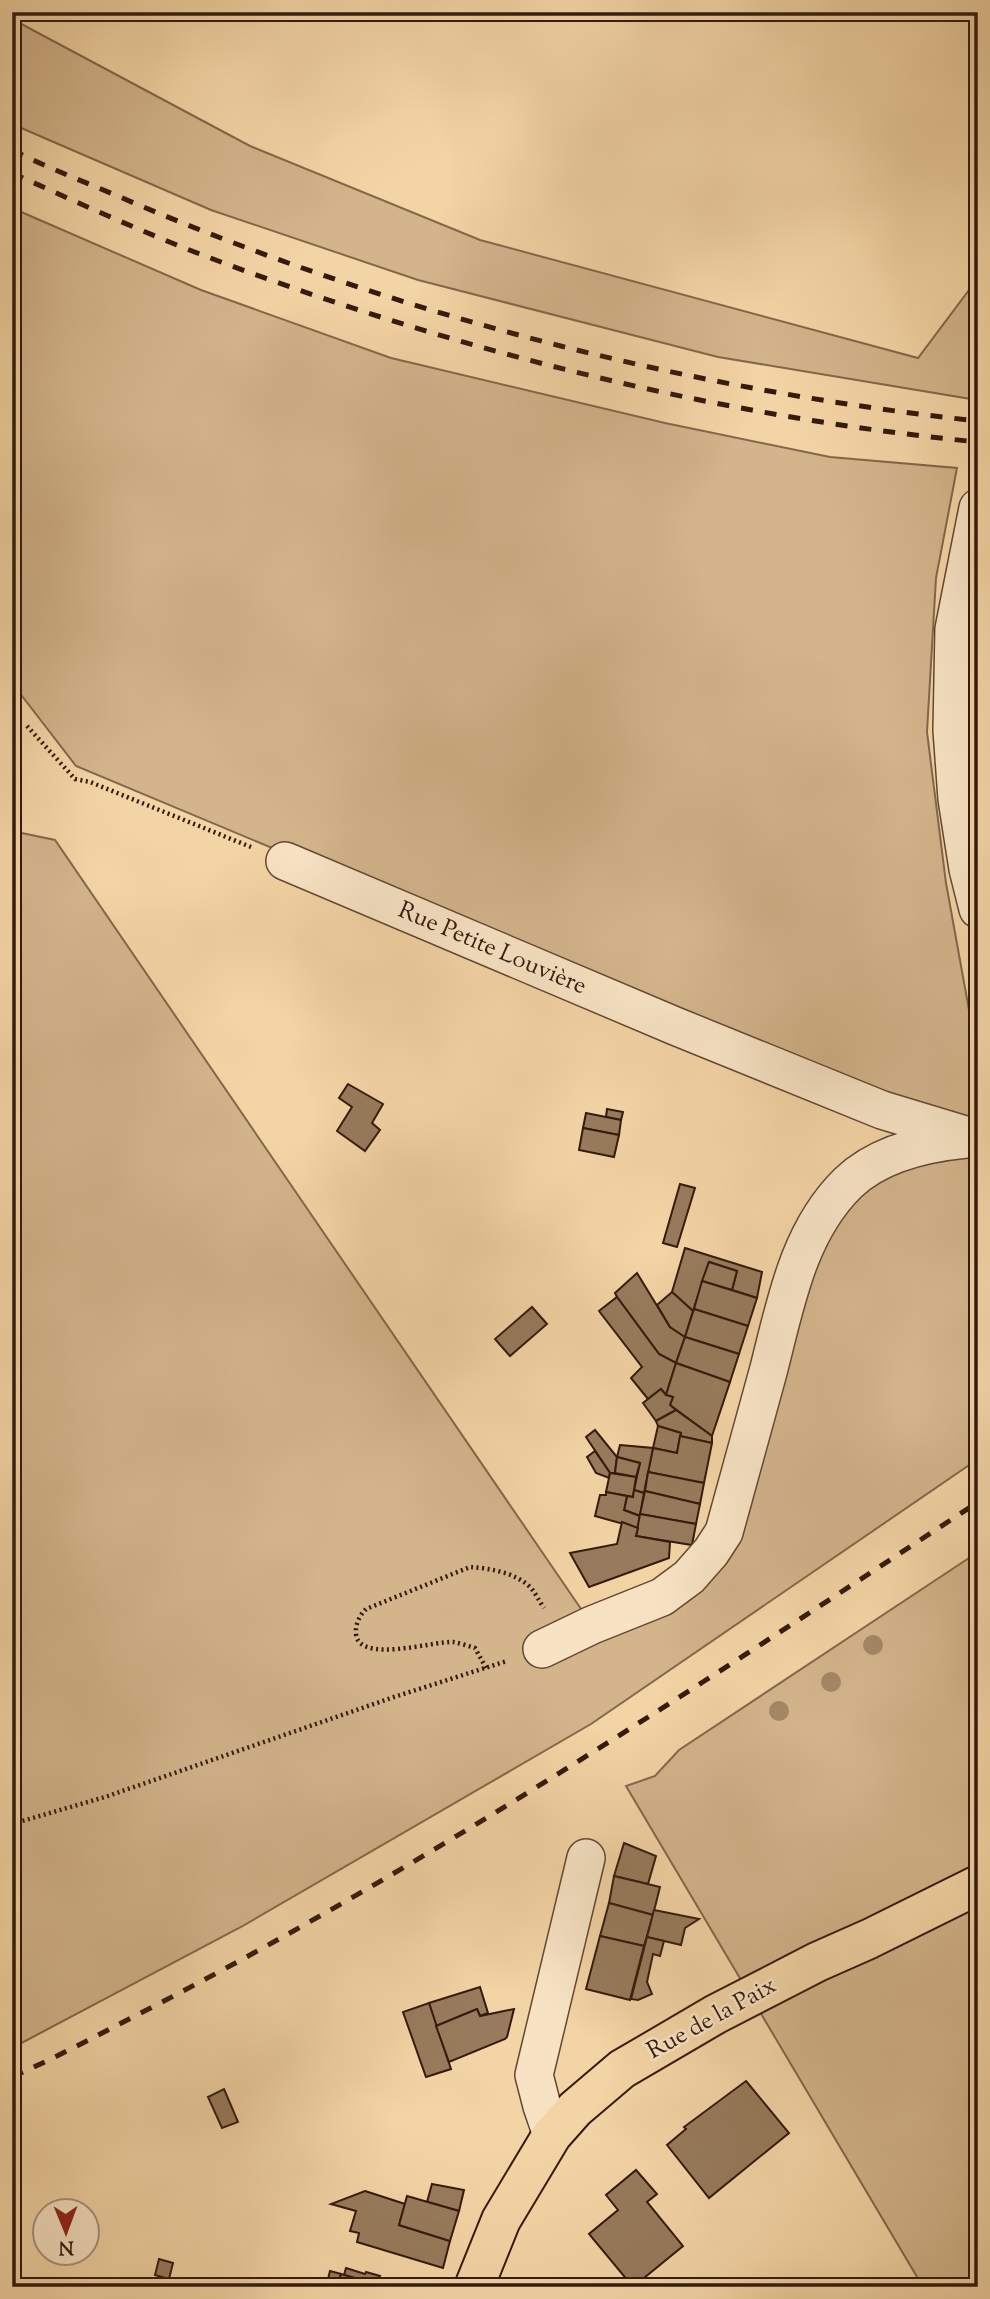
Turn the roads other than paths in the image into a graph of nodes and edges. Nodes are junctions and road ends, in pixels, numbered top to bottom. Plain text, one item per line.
1 (978, 508) edge
2 (285, 861) road end
3 (978, 909) edge
4 (978, 1138) edge
5 (542, 1649) dead end
6 (586, 1858) dead end
7 (978, 1885) edge
8 (552, 2135) junction
9 (474, 2287) edge

1 - 3 street
2 - 4 street, Rue Petite Louvière
4 - 5 street, Rue Petite Louvière
6 - 8 street
7 - 8 main road, Rue de la Paix
8 - 9 main road, Rue de la Paix

